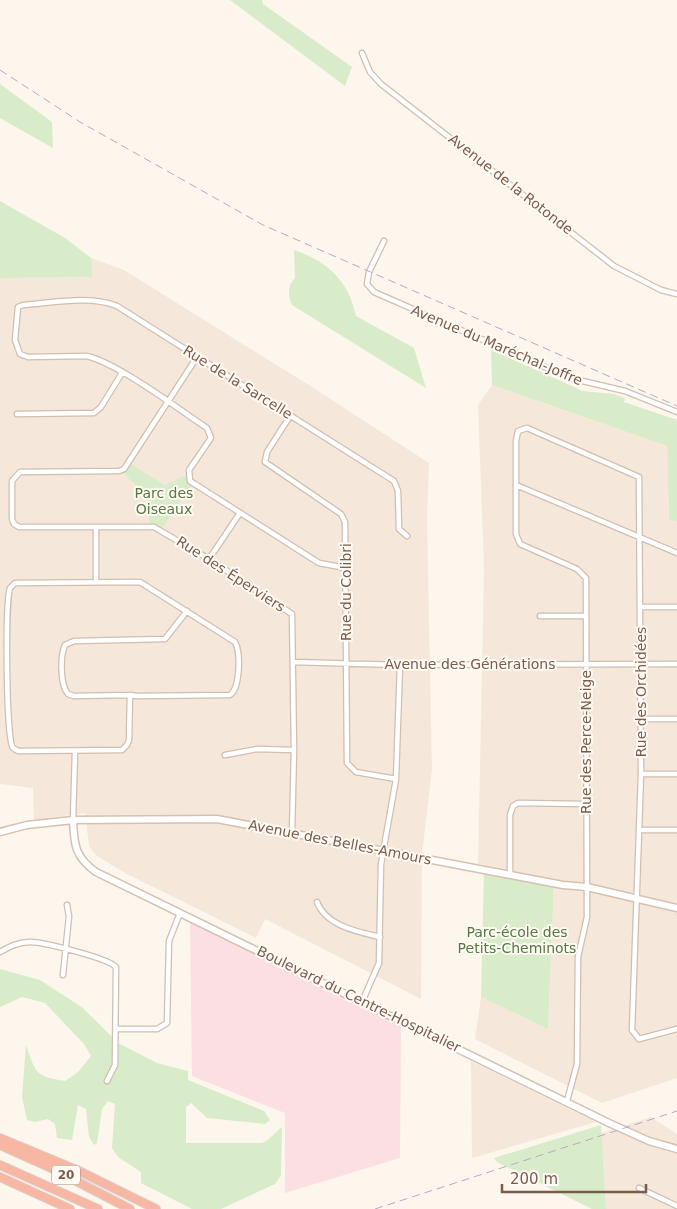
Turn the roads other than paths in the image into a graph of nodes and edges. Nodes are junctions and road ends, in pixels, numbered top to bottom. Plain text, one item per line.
1 (362, 53) dead end
2 (384, 241) dead end
3 (677, 294) edge
4 (197, 357) junction
5 (122, 373) junction
6 (168, 402) junction
7 (677, 412) edge
8 (17, 414) dead end
9 (290, 416) junction
10 (527, 428) joint
11 (516, 485) junction
12 (240, 513) junction
13 (96, 527) junction
14 (407, 536) dead end
15 (640, 536) junction
16 (677, 553) edge
17 (209, 559) junction
18 (346, 568) junction
19 (96, 582) junction
20 (641, 607) junction
21 (677, 607) edge
22 (187, 611) junction
23 (540, 616) dead end
24 (586, 616) junction
25 (294, 662) junction
26 (586, 663) junction
27 (642, 663) junction
28 (345, 664) junction
29 (677, 664) edge
30 (400, 665) junction
31 (130, 695) junction
32 (641, 719) junction
33 (677, 719) edge
34 (294, 750) junction
35 (75, 752) junction
36 (225, 755) dead end
37 (641, 774) junction
38 (677, 774) edge
39 (396, 779) junction
40 (585, 804) junction
41 (73, 820) junction
42 (640, 830) junction
43 (677, 830) edge
44 (0, 832) edge
45 (292, 833) junction
46 (383, 850) junction
47 (510, 874) junction
48 (587, 886) junction
49 (637, 899) junction
50 (317, 902) dead end
51 (67, 905) dead end
52 (677, 908) edge
53 (180, 913) junction
54 (380, 937) junction
55 (66, 950) junction
56 (0, 952) edge
57 (63, 976) dead end
58 (362, 1002) junction
59 (677, 1028) edge
60 (116, 1029) junction
61 (107, 1081) dead end
62 (567, 1101) junction
63 (0, 1138) edge
64 (0, 1145) edge
65 (677, 1148) edge
66 (0, 1165) edge
67 (0, 1177) edge
68 (639, 1188) dead end
69 (677, 1206) edge
70 (70, 1209) edge
71 (98, 1209) edge
72 (130, 1209) edge
73 (156, 1209) edge

1 - 3 street, Avenue de la Rotonde
2 - 7 street, Avenue du Maréchal-Joffre
4 - 5 street, Rue de la Sarcelle
4 - 6 street
4 - 9 street, Rue de la Sarcelle
5 - 6 street
5 - 8 street
6 - 12 street
6 - 13 street, Rue des Éperviers
9 - 14 street, Rue de la Sarcelle
9 - 18 street, Rue du Colibri
10 - 11 street, Rue des Perce-Neige
10 - 15 street, Rue des Orchidées
11 - 15 street
11 - 24 street, Rue des Perce-Neige
12 - 17 street
12 - 18 street
13 - 17 street, Rue des Éperviers
13 - 19 street
15 - 16 street
15 - 20 street, Rue des Orchidées
17 - 25 street, Rue des Éperviers
18 - 28 street, Rue du Colibri
19 - 22 street
19 - 35 street
20 - 21 street
20 - 27 street, Rue des Orchidées
22 - 31 street
22 - 31 street
23 - 24 street
24 - 26 street, Rue des Perce-Neige
25 - 28 street, Avenue des Générations
25 - 34 street, Rue des Éperviers
26 - 27 street, Avenue des Générations
26 - 30 street, Avenue des Générations
26 - 40 street, Rue des Perce-Neige
27 - 29 street, Avenue des Générations
27 - 32 street, Rue des Orchidées
28 - 30 street, Avenue des Générations
28 - 39 street, Rue du Colibri
30 - 39 street
31 - 35 street
32 - 33 street
32 - 37 street, Rue des Orchidées
34 - 36 street
34 - 45 street, Rue des Éperviers
35 - 41 street
37 - 38 street
37 - 42 street, Rue des Orchidées
39 - 46 street
40 - 47 street
40 - 48 street, Rue des Perce-Neige
41 - 44 street, Avenue des Belles-Amours
41 - 45 street, Avenue des Belles-Amours
41 - 53 street, Boulevard du Centre-Hospitalier
42 - 43 street
42 - 49 street, Rue des Orchidées
45 - 46 street, Avenue des Belles-Amours
46 - 47 street, Avenue des Belles-Amours
46 - 54 street
47 - 48 street, Avenue des Belles-Amours
48 - 49 street, Avenue des Belles-Amours
48 - 62 street, Rue des Perce-Neige
49 - 52 street, Avenue des Belles-Amours
49 - 59 street, Rue des Orchidées
50 - 54 street
51 - 55 street
53 - 58 street, Boulevard du Centre-Hospitalier
53 - 60 street
54 - 58 street
55 - 56 street
55 - 57 street
55 - 60 street
58 - 62 street, Boulevard du Centre-Hospitalier
60 - 61 street
62 - 65 street, Boulevard du Centre-Hospitalier
63 - 73 highway
64 - 72 highway, 20
66 - 71 highway, 20
67 - 70 highway
68 - 69 street

